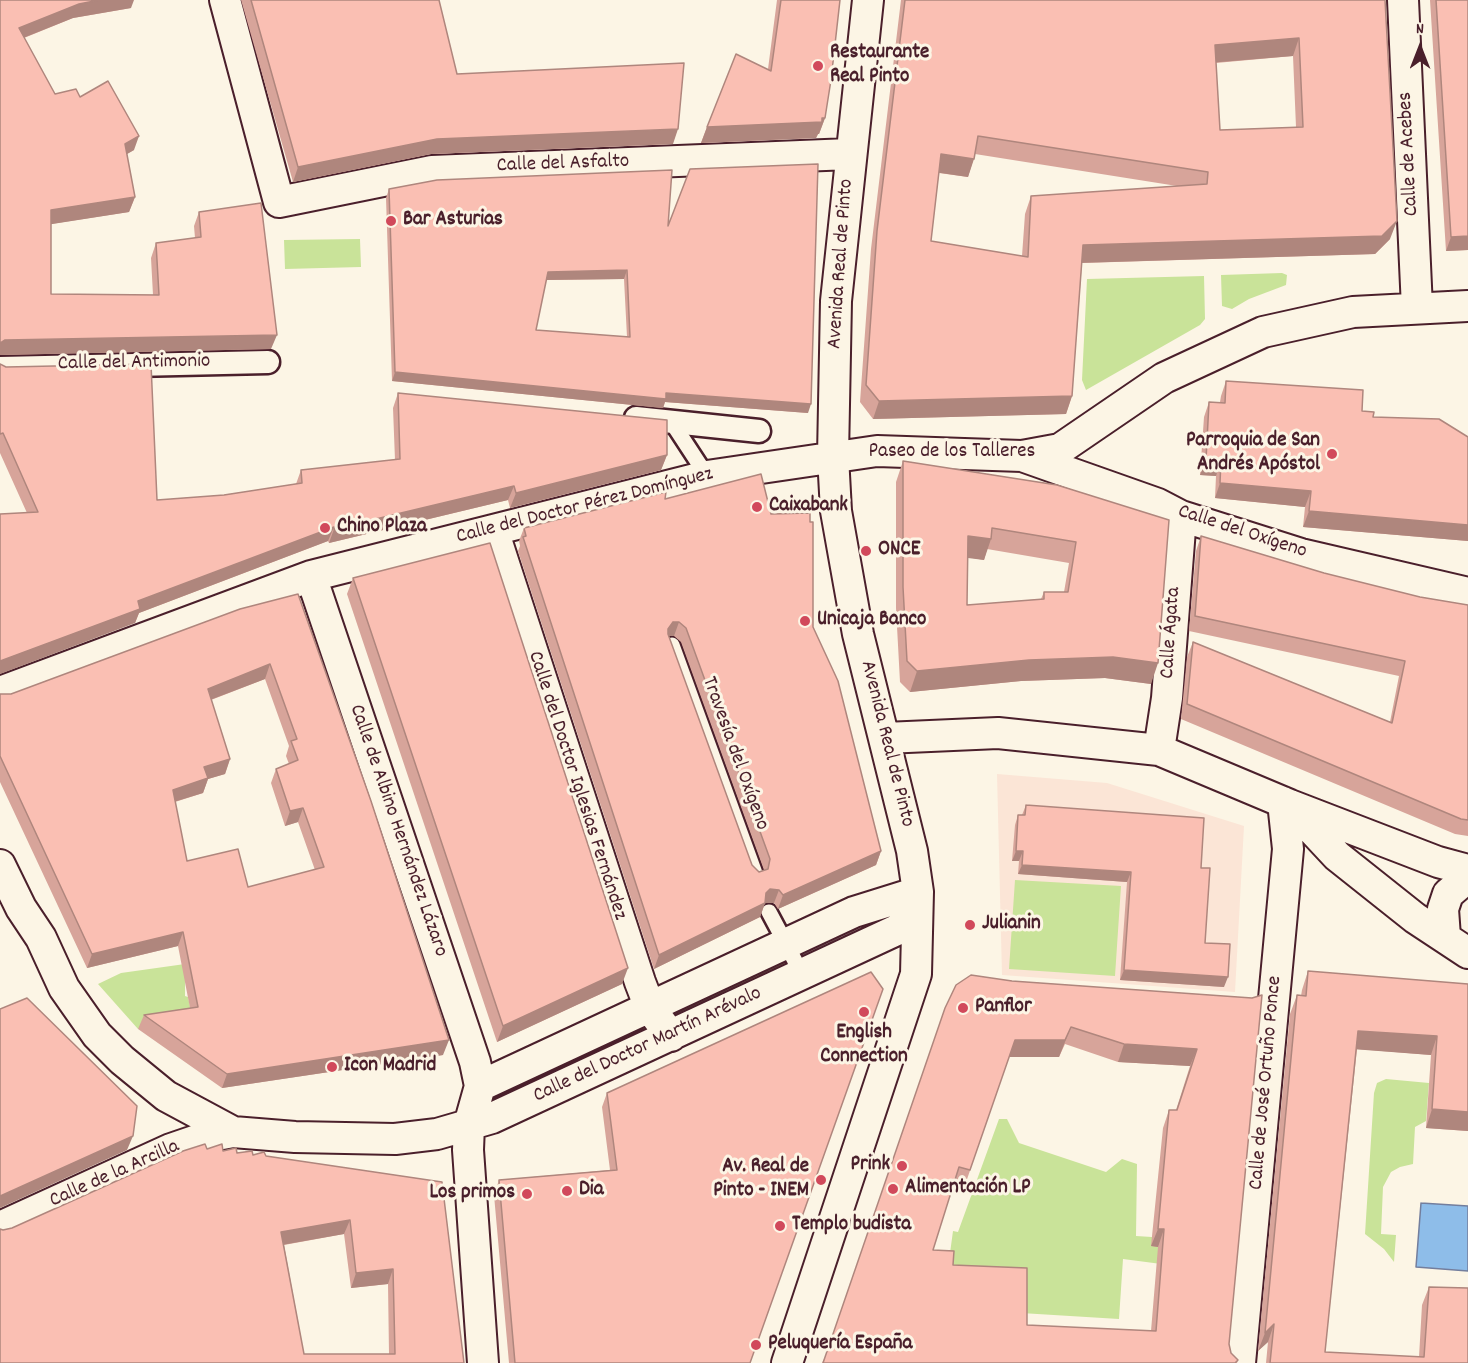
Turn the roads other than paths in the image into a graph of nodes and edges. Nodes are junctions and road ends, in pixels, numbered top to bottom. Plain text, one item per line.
1 (225, 0) edge
2 (868, 0) edge
3 (1403, 0) edge
4 (850, 154) junction
5 (1468, 306) edge
6 (1417, 308) junction
7 (268, 362) edge
8 (0, 368) edge
9 (613, 415) edge
10 (671, 421) junction
11 (759, 431) dead end
12 (833, 456) junction
13 (1022, 456) junction
14 (706, 476) junction
15 (1181, 516) junction
16 (493, 530) junction
17 (310, 576) junction
18 (1468, 593) edge
19 (672, 645) edge
20 (0, 692) edge
21 (885, 738) junction
22 (1159, 750) junction
23 (1286, 804) junction
24 (0, 865) edge
25 (1468, 870) edge
26 (756, 876) edge
27 (1468, 878) edge
28 (918, 892) junction
29 (770, 912) edge
30 (786, 944) junction
31 (1456, 945) edge
32 (797, 977) junction
33 (650, 1008) junction
34 (671, 1036) junction
35 (480, 1086) junction
36 (469, 1125) junction
37 (233, 1132) junction
38 (0, 1227) edge
39 (483, 1363) edge
40 (787, 1363) edge
41 (1240, 1363) edge

1 - 4 street, Calle del Asfalto
2 - 4 street, Avenida Real de Pinto
3 - 6 street, Calle de Acebes
4 - 12 street, Avenida Real de Pinto
5 - 6 street, Paseo de los Talleres
6 - 13 street, Paseo de los Talleres
7 - 8 street, Calle del Antimonio
9 - 10 street
10 - 11 street
10 - 14 lane
12 - 13 street, Paseo de los Talleres
12 - 14 street, Calle del Doctor Pérez Domínguez
12 - 21 street, Avenida Real de Pinto
13 - 15 street, Calle del Oxígeno
14 - 16 street, Calle del Doctor Pérez Domínguez
15 - 18 street, Calle del Oxígeno
15 - 22 street, Calle Ágata
16 - 17 street, Calle del Doctor Pérez Domínguez
16 - 33 street, Calle del Doctor Iglesias Fernández
17 - 20 street, Calle del Doctor Pérez Domínguez
17 - 35 street, Calle de Albino Hernández Lázaro
19 - 26 lane, Travesía del Oxígeno
21 - 22 street
21 - 28 street, Avenida Real de Pinto
22 - 23 street
23 - 25 street
23 - 31 street
23 - 41 street, Calle de José Ortuño Ponce
24 - 37 street, Calle del Doctor Martín Arévalo
27 - 31 street
28 - 30 street, Calle del Doctor Martín Arévalo
28 - 32 street, Calle del Doctor Martín Arévalo
28 - 40 street, Avenida Real de Pinto
29 - 30 lane
30 - 32 lane
30 - 33 street, Calle del Doctor Martín Arévalo
32 - 34 street, Calle del Doctor Martín Arévalo
33 - 34 street, Calle del Doctor Iglesias Fernández
33 - 35 street, Calle del Doctor Martín Arévalo
34 - 36 street, Calle del Doctor Martín Arévalo
35 - 36 street
36 - 37 street, Calle del Doctor Martín Arévalo
36 - 39 street
37 - 38 street, Calle de la Arcilla

